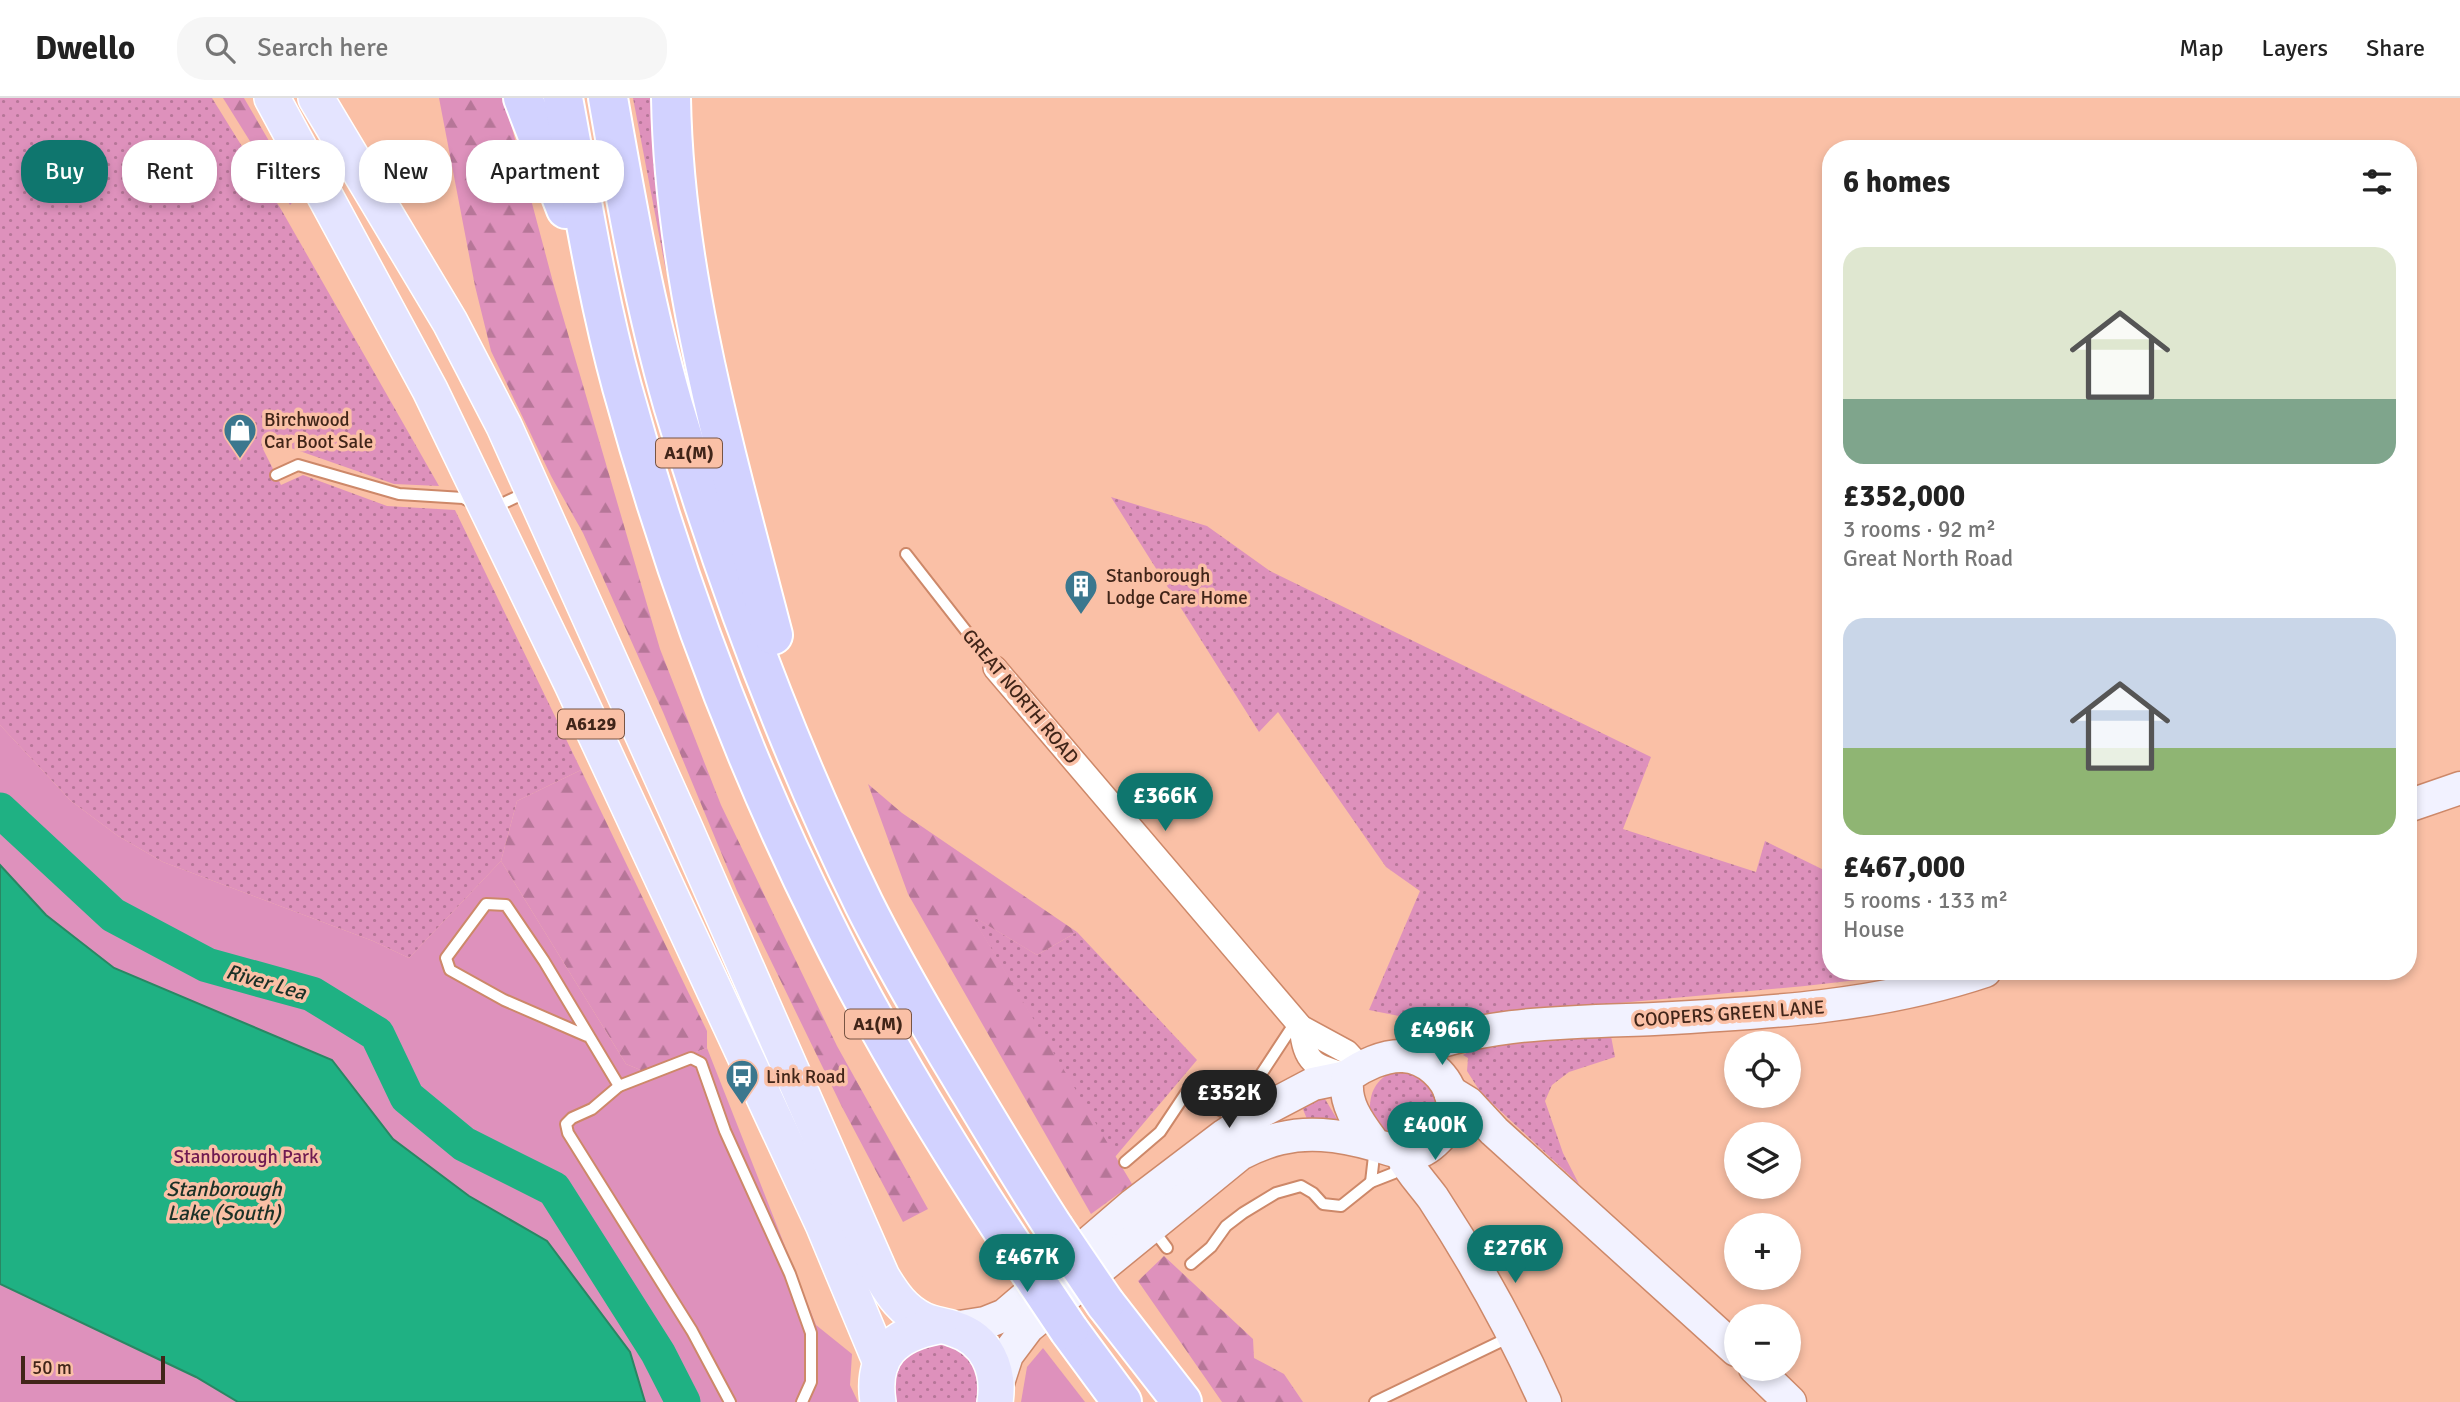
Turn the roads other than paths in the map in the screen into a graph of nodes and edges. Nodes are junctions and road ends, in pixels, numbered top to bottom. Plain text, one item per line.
1 (272, 98) edge
2 (316, 98) edge
3 (523, 98) edge
4 (563, 98) edge
5 (608, 98) edge
6 (671, 98) edge
7 (600, 296) junction
8 (276, 475) dead end
9 (533, 490) junction
10 (488, 510) junction
11 (906, 554) dead end
12 (995, 668) joint
13 (2460, 788) edge
14 (814, 795) junction
15 (2417, 803) edge
16 (1957, 980) edge
17 (1299, 1024) junction
18 (1469, 1036) junction
19 (587, 1037) junction
20 (1402, 1056) junction
21 (1352, 1073) junction
22 (1447, 1085) junction
23 (619, 1086) junction
24 (1199, 1097) dead end
25 (1213, 1106) dead end
26 (1494, 1131) junction
27 (1439, 1138) junction
28 (1388, 1150) junction
29 (1125, 1161) dead end
30 (1371, 1182) junction
31 (1431, 1196) junction
32 (1191, 1264) dead end
33 (945, 1327) junction
34 (1512, 1336) junction
35 (1724, 1339) edge
36 (1768, 1381) edge
37 (876, 1389) edge
38 (996, 1394) edge
39 (730, 1402) edge
40 (802, 1402) edge
41 (1122, 1402) edge
42 (1182, 1402) edge
43 (1375, 1402) edge
44 (1545, 1402) edge
45 (1790, 1402) edge

1 - 10 main road, A6129
2 - 9 main road, A6129
3 - 7 highway, A1(M)
4 - 7 highway, A1(M)
5 - 14 highway, A1(M)
6 - 14 highway, A1(M)
7 - 41 highway, A1(M), bridge
8 - 10 lane
9 - 10 lane
9 - 33 main road, A6129
10 - 37 main road, A6129
11 - 12 lane, GREAT NORTH ROAD
12 - 17 street, GREAT NORTH ROAD
13 - 15 main road
14 - 42 highway, A1(M), bridge
16 - 18 main road, COOPERS GREEN LANE
17 - 21 street, GREAT NORTH ROAD
17 - 25 lane
18 - 20 main road, COOPERS GREEN LANE
18 - 22 main road
19 - 19 lane
19 - 23 lane
20 - 21 main road
20 - 22 main road
21 - 28 main road
21 - 33 main road
22 - 26 main road
22 - 27 main road
23 - 39 lane
23 - 40 lane
24 - 29 lane
26 - 27 main road
26 - 35 main road
27 - 28 main road
27 - 31 main road
28 - 30 lane
28 - 30 lane
28 - 31 main road
28 - 38 main road
30 - 32 lane
31 - 34 main road
33 - 37 main road
33 - 38 main road
34 - 43 lane
34 - 44 main road
36 - 45 main road

